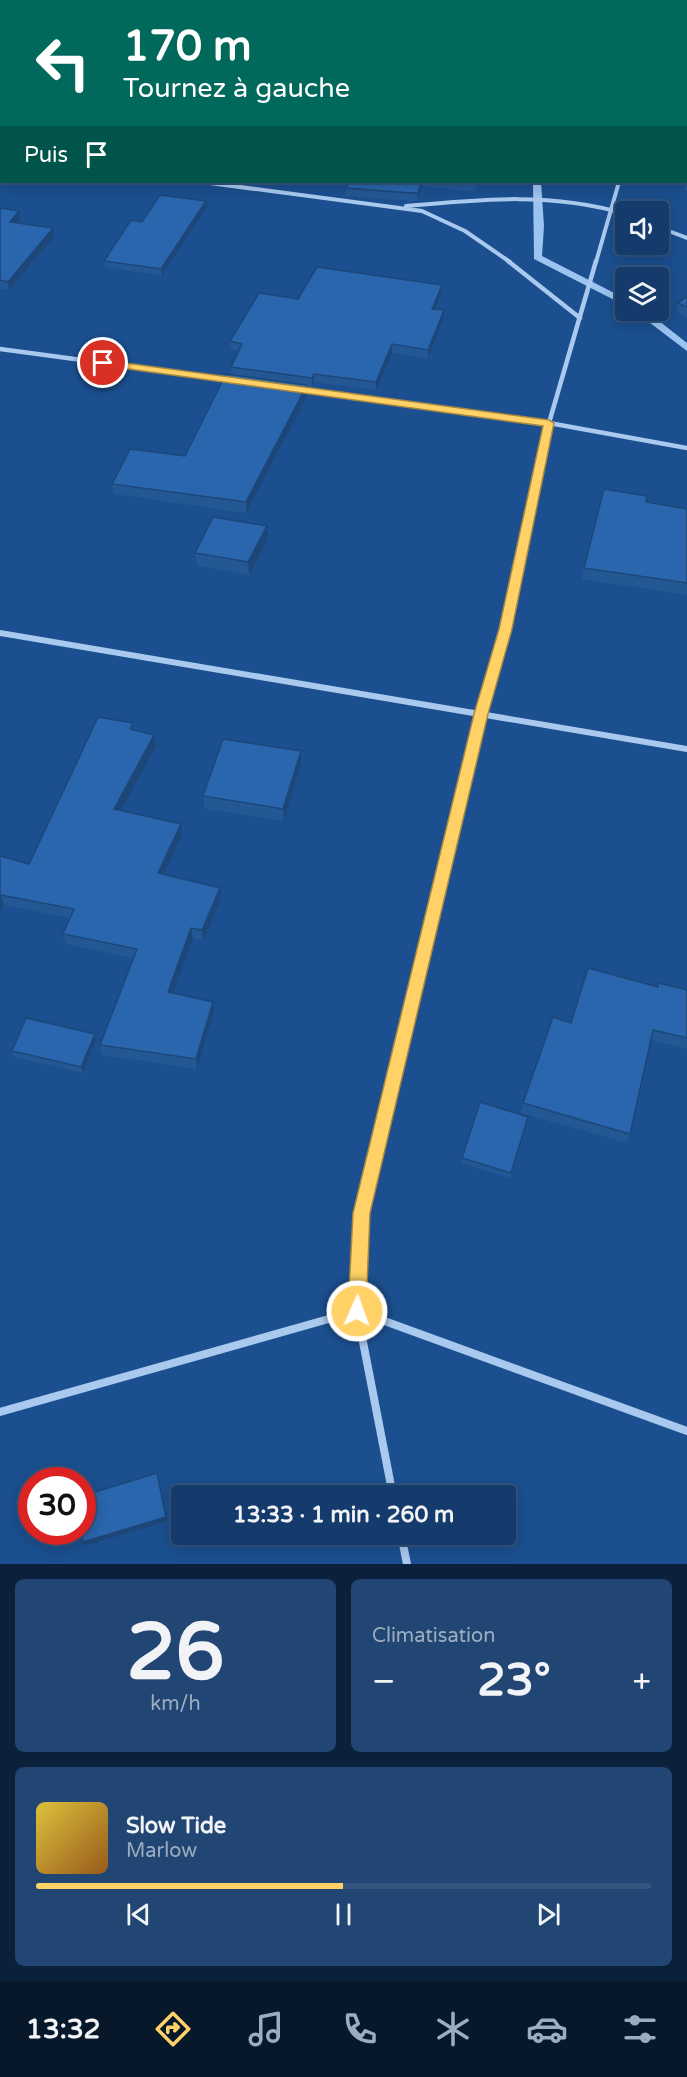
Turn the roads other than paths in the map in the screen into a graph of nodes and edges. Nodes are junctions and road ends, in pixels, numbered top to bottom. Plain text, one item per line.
1 (210, 183) edge
2 (619, 183) edge
3 (396, 207) junction
4 (611, 209) junction
5 (615, 210) edge
6 (669, 231) edge
7 (687, 238) edge
8 (580, 318) junction
9 (0, 349) edge
10 (244, 382) edge
11 (291, 388) edge
12 (549, 423) junction
13 (687, 448) edge
14 (0, 633) edge
15 (481, 714) junction
16 (687, 749) edge
17 (357, 1311) junction
18 (0, 1412) edge
19 (687, 1431) edge
20 (391, 1485) edge
21 (403, 1545) edge
22 (407, 1564) edge

1 - 3 street
2 - 4 street
3 - 4 street
3 - 8 street
4 - 5 street
4 - 8 street
6 - 7 street
8 - 12 street
9 - 10 street
11 - 12 street
12 - 13 street
12 - 15 street
14 - 15 street
15 - 16 street
15 - 17 street
17 - 18 street
17 - 19 street
17 - 20 street
21 - 22 street

